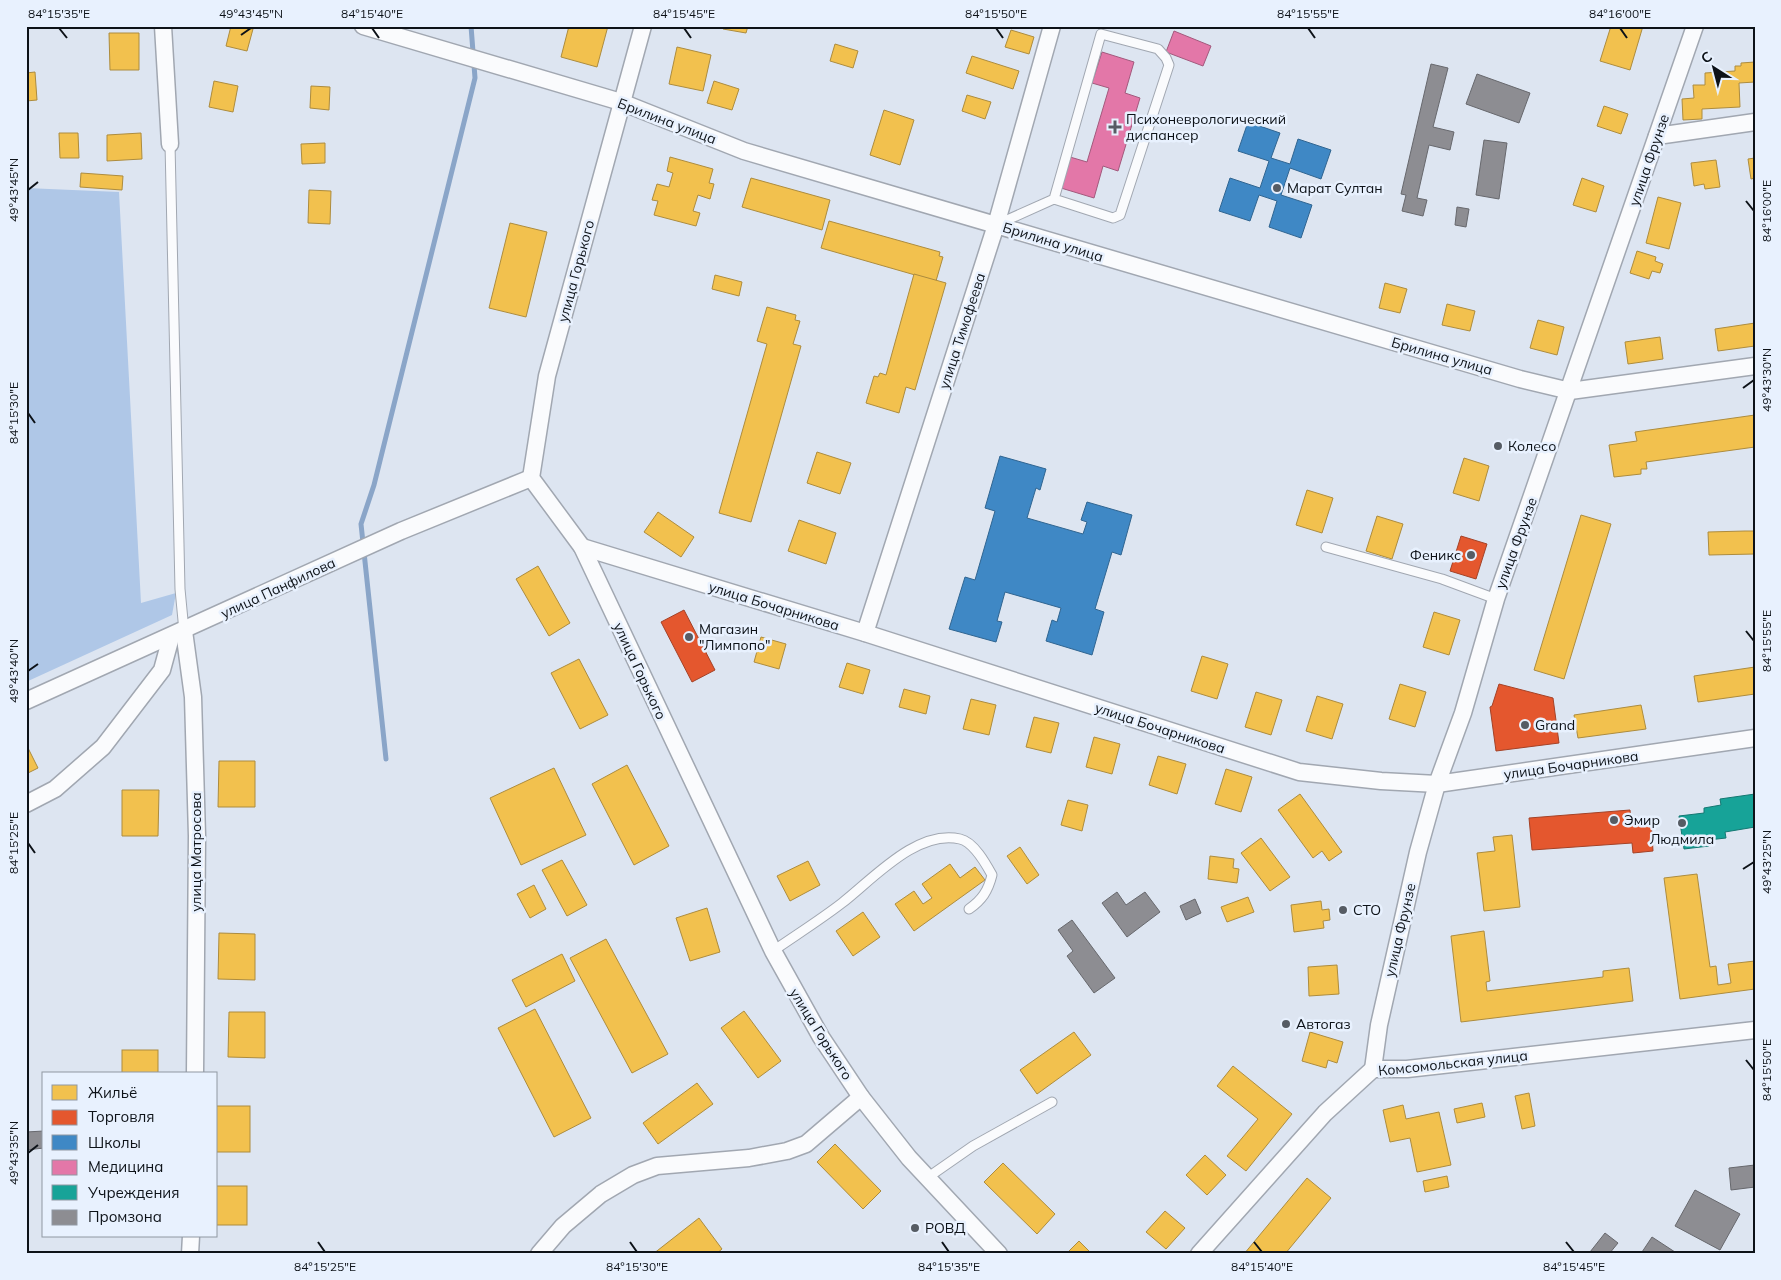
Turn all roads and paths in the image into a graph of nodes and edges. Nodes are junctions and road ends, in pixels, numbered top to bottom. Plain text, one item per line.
1 (163, 26) edge
2 (363, 26) edge
3 (643, 26) edge
4 (1052, 26) edge
5 (1696, 26) edge
6 (621, 102) junction
7 (1755, 122) edge
8 (1657, 136) junction
9 (170, 144) joint
10 (1054, 199) junction
11 (996, 225) junction
12 (1755, 366) edge
13 (1570, 391) junction
14 (531, 478) junction
15 (582, 547) junction
16 (1326, 547) dead end
17 (1496, 600) junction
18 (864, 633) junction
19 (177, 634) junction
20 (26, 701) edge
21 (1755, 738) edge
22 (1438, 784) junction
23 (26, 804) edge
24 (968, 909) dead end
25 (773, 951) junction
26 (1755, 1030) edge
27 (1373, 1069) junction
28 (195, 1072) edge
29 (861, 1098) junction
30 (1052, 1102) dead end
31 (927, 1178) junction
32 (191, 1238) edge
33 (190, 1254) edge
34 (539, 1254) edge
35 (999, 1254) edge
36 (1199, 1254) edge

1 - 9 street
2 - 6 street, Брилина улица
3 - 6 street, улица Горького
4 - 11 street, улица Тимофеева
5 - 8 street, улица Фрунзе
6 - 11 street, Брилина улица
6 - 14 street, улица Горького
7 - 8 street
8 - 13 street, улица Фрунзе
9 - 19 lane
10 - 10 lane
10 - 11 lane
11 - 13 street, Брилина улица
11 - 18 street, улица Тимофеева
12 - 13 street, Брилина улица
13 - 17 street, улица Фрунзе
14 - 15 street, улица Горького
14 - 19 street, улица Панфилова
15 - 18 street, улица Бочарникова
15 - 25 street, улица Горького
16 - 17 lane
17 - 22 street, улица Фрунзе
18 - 22 street, улица Бочарникова
19 - 20 street, улица Панфилова
19 - 23 street
19 - 28 street, улица Матросова
21 - 22 street, улица Бочарникова
22 - 27 street, улица Фрунзе
24 - 25 lane
25 - 29 street, улица Горького
26 - 27 street, Комсомольская улица
27 - 36 street, Комсомольская улица
29 - 31 street, улица Горького
29 - 34 street
30 - 31 lane
31 - 35 street, улица Горького
32 - 33 street

